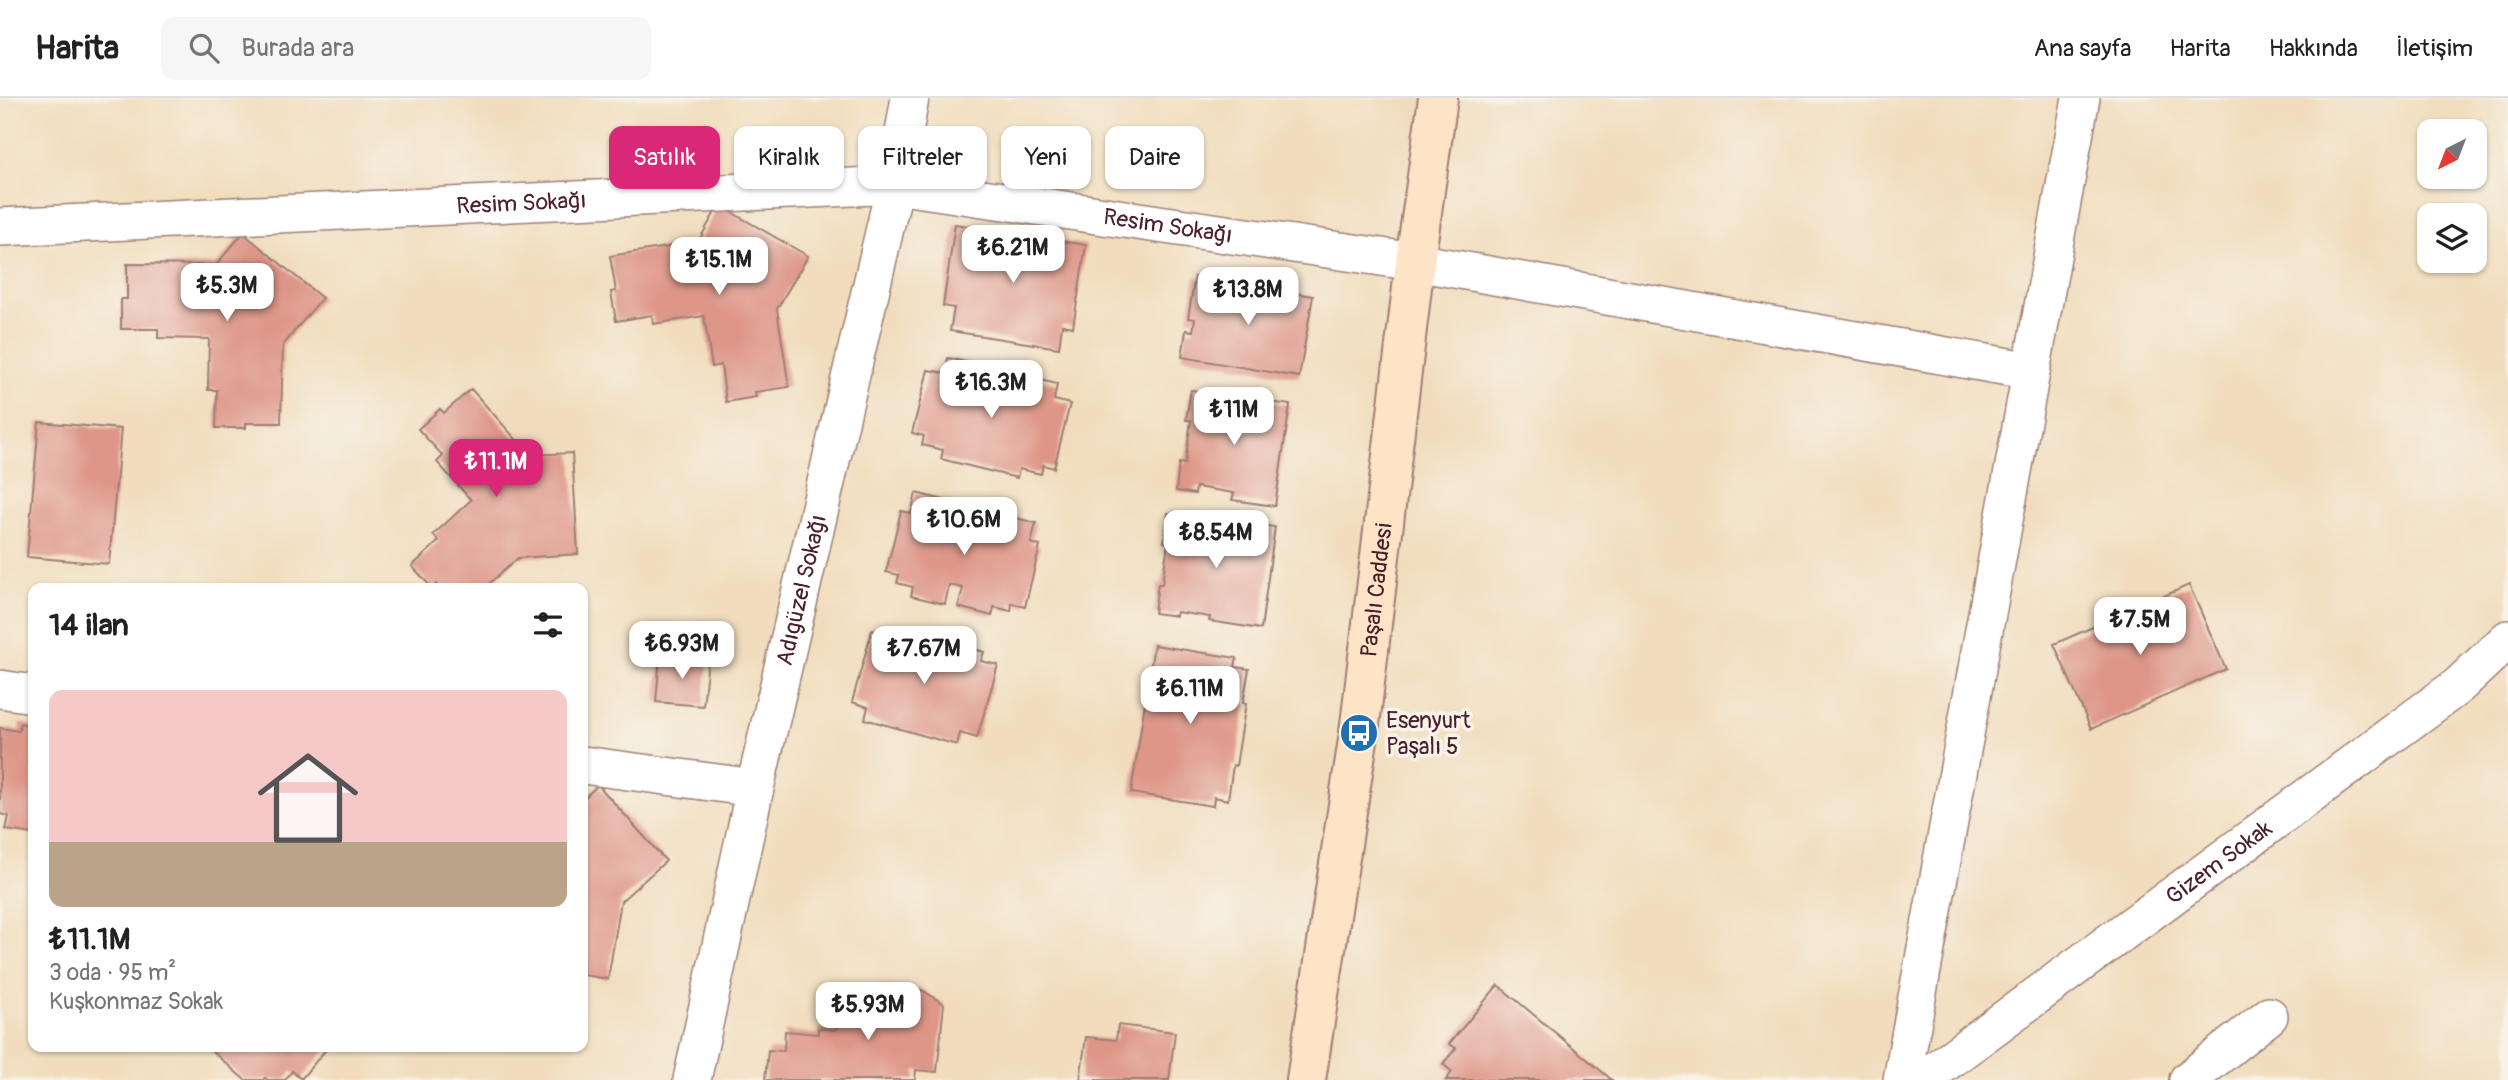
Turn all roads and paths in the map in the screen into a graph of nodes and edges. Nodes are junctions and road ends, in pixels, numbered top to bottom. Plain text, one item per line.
1 (910, 98) edge
2 (1438, 98) edge
3 (2081, 98) edge
4 (905, 126) edge
5 (858, 187) edge
6 (894, 189) edge
7 (922, 189) edge
8 (0, 227) edge
9 (1415, 262) junction
10 (2031, 371) junction
11 (2508, 639) edge
12 (0, 689) edge
13 (28, 693) edge
14 (588, 766) edge
15 (755, 788) junction
16 (2269, 1016) dead end
17 (692, 1080) edge
18 (1306, 1080) edge
19 (1902, 1080) edge
20 (1922, 1080) edge
21 (2188, 1080) edge

1 - 4 street, Adıgüzel Sokağı
2 - 9 street, Paşalı Caddesi
3 - 10 street
5 - 8 street, Resim Sokağı
6 - 15 street, Adıgüzel Sokağı
7 - 9 street, Resim Sokağı
9 - 10 street, Resim Sokağı
9 - 18 street, Paşalı Caddesi
10 - 19 street
11 - 20 street, Gizem Sokak
12 - 13 street
14 - 15 street
15 - 17 street, Adıgüzel Sokağı
16 - 21 street

